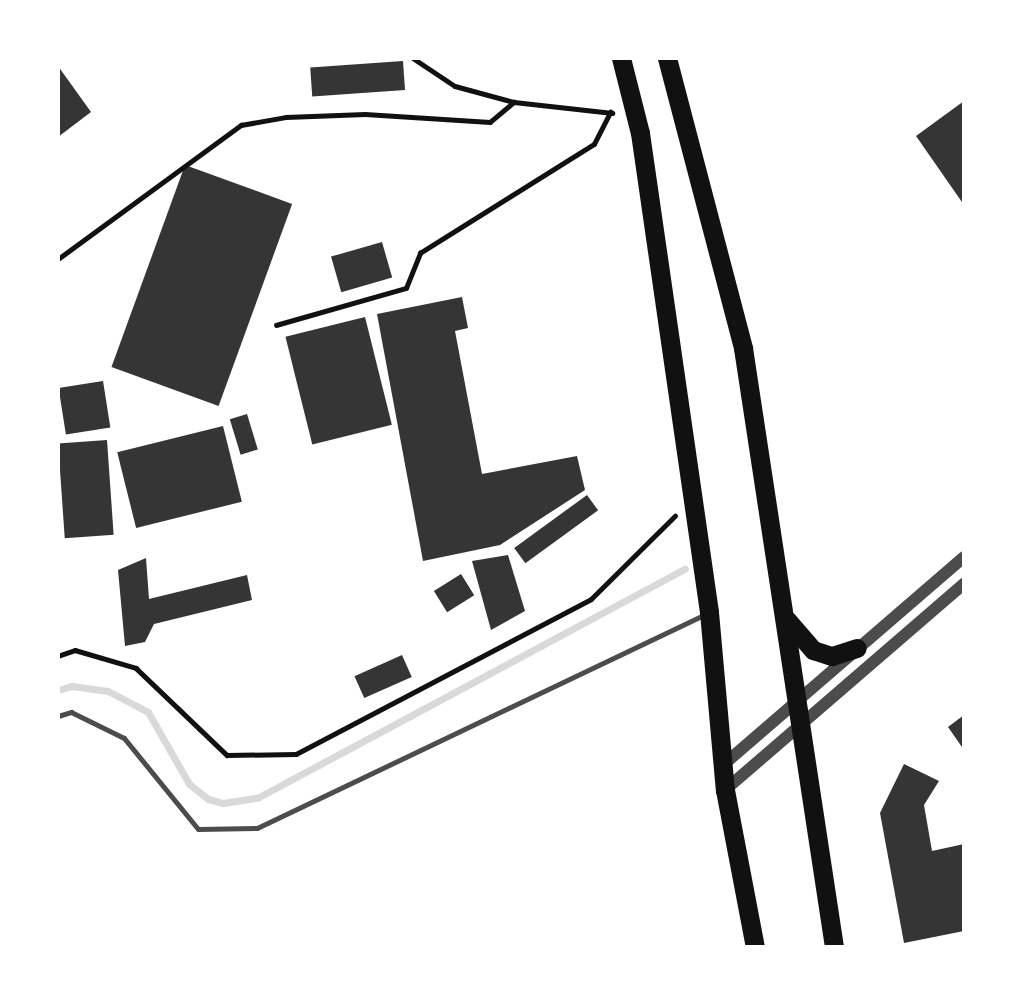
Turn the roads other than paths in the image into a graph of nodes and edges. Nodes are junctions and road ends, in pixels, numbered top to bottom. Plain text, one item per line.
1 (621, 58) edge
2 (667, 58) edge
3 (964, 556) edge
4 (964, 584) edge
5 (709, 612) junction
6 (784, 616) junction
7 (857, 648) junction
8 (797, 699) junction
9 (58, 716) edge
10 (801, 725) junction
11 (723, 765) junction
12 (725, 790) junction
13 (755, 947) edge
14 (834, 947) edge

1 - 5 highway
2 - 6 highway
3 - 7 street
4 - 10 street
5 - 9 lane
5 - 11 highway
6 - 7 highway
6 - 8 highway
7 - 8 street
8 - 10 highway
8 - 11 street
10 - 12 street
10 - 14 highway
11 - 12 highway
12 - 13 highway

